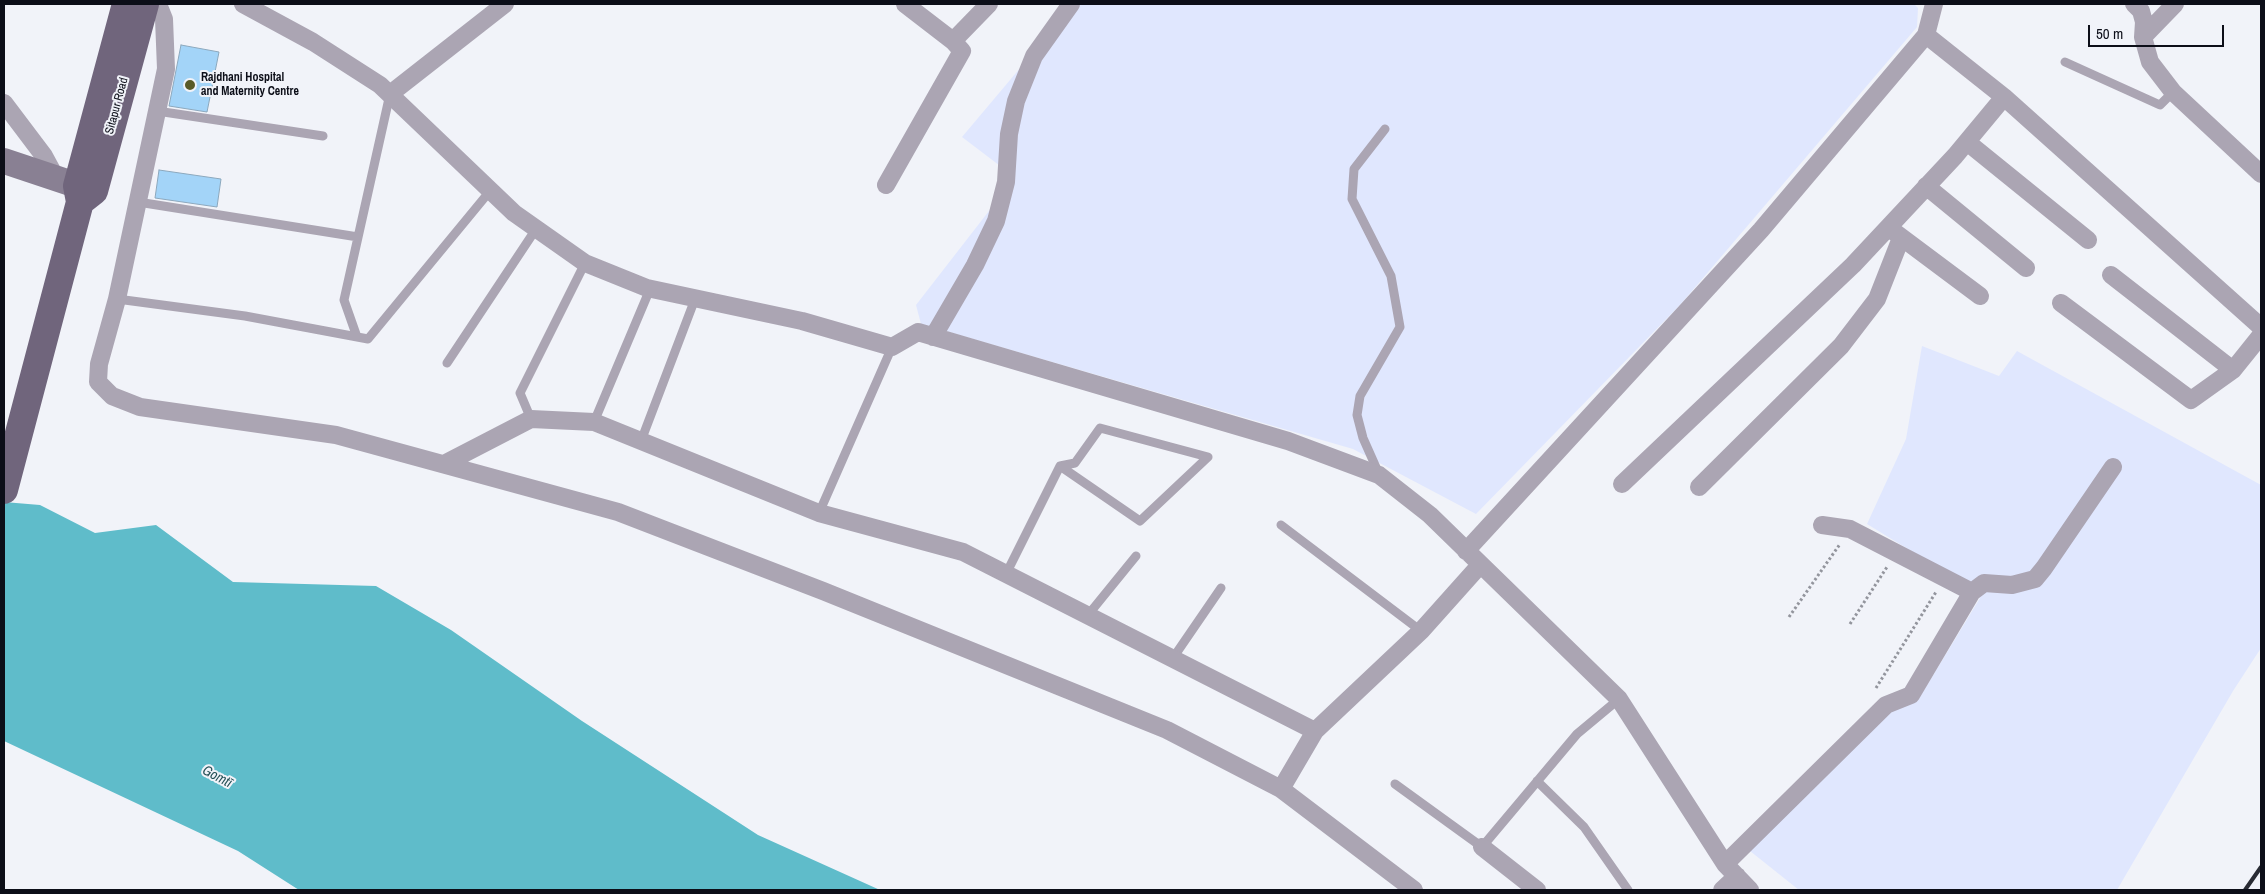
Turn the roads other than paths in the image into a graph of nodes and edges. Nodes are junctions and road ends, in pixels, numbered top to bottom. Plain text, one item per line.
1 (126, 4) edge
2 (145, 4) edge
3 (158, 4) edge
4 (243, 4) edge
5 (505, 4) edge
6 (905, 4) edge
7 (989, 4) edge
8 (1071, 4) edge
9 (1934, 4) edge
10 (2134, 4) edge
11 (2175, 4) edge
12 (1926, 35) junction
13 (2143, 38) junction
14 (953, 41) junction
15 (2065, 62) dead end
16 (2173, 92) junction
17 (390, 94) junction
18 (2004, 97) junction
19 (4, 103) edge
20 (157, 111) junction
21 (1385, 129) dead end
22 (323, 136) dead end
23 (1966, 142) junction
24 (4, 161) edge
25 (2261, 174) edge
26 (886, 185) dead end
27 (1926, 186) junction
28 (77, 190) junction
29 (490, 191) junction
30 (138, 202) junction
31 (536, 229) junction
32 (1895, 233) junction
33 (358, 237) junction
34 (2088, 240) dead end
35 (585, 263) junction
36 (2026, 268) dead end
37 (2111, 275) dead end
38 (650, 289) junction
39 (1980, 296) dead end
40 (117, 299) junction
41 (695, 299) junction
42 (2061, 303) dead end
43 (2261, 327) edge
44 (2261, 335) edge
45 (357, 337) junction
46 (933, 337) junction
47 (892, 347) junction
48 (447, 363) dead end
49 (2233, 370) junction
50 (531, 419) junction
51 (594, 422) junction
52 (641, 441) junction
53 (444, 464) junction
54 (1060, 466) junction
55 (2113, 467) dead end
56 (1379, 475) junction
57 (1622, 484) dead end
58 (1698, 487) dead end
59 (4, 490) edge
60 (819, 513) junction
61 (1281, 525) dead end
62 (1822, 525) dead end
63 (1466, 551) junction
64 (1136, 556) dead end
65 (1480, 565) junction
66 (1006, 574) junction
67 (1221, 588) dead end
68 (1972, 592) junction
69 (1088, 615) junction
70 (1421, 631) junction
71 (1173, 658) junction
72 (1619, 699) junction
73 (1315, 731) junction
74 (1537, 781) junction
75 (1395, 784) dead end
76 (1281, 789) junction
77 (1482, 847) junction
78 (1741, 882) edge
79 (1414, 890) edge
80 (1537, 890) edge
81 (1628, 890) edge
82 (1722, 890) edge

1 - 28 main road, Sitapur Road
2 - 28 main road, Sitapur Road
3 - 20 street
4 - 17 street
5 - 17 street
6 - 14 street
7 - 14 street
8 - 46 street
9 - 12 street
10 - 13 street
11 - 13 street
12 - 18 street
12 - 63 street
13 - 16 street
14 - 26 street
15 - 16 lane
16 - 25 street
17 - 29 street
17 - 33 lane
18 - 23 street
18 - 43 street
19 - 28 street
20 - 22 lane
20 - 30 street
21 - 56 lane
23 - 27 street
23 - 34 street
24 - 28 main road
27 - 32 street
27 - 36 street
28 - 59 main road, Sitapur Road
29 - 31 street
29 - 45 lane
30 - 33 lane
30 - 40 street
31 - 35 street
31 - 48 lane
32 - 39 street
32 - 57 street
32 - 58 street
33 - 45 lane
35 - 38 street
35 - 50 lane
37 - 49 street
38 - 41 street
38 - 51 lane
40 - 45 lane
40 - 53 street
41 - 47 street
41 - 52 lane
42 - 49 street
44 - 49 street
46 - 47 street
46 - 56 street
47 - 60 lane
50 - 51 street
50 - 53 street
51 - 52 street
52 - 60 street
53 - 76 street
54 - 54 lane
54 - 66 lane
55 - 68 street
56 - 63 street
60 - 66 street
61 - 70 lane
62 - 68 street
63 - 65 street
64 - 69 lane
65 - 70 street
65 - 72 street
66 - 69 street
67 - 71 lane
68 - 78 street
69 - 71 street
70 - 73 street
71 - 73 street
72 - 74 lane
72 - 78 street
73 - 76 street
74 - 77 lane
74 - 81 lane
75 - 77 lane
76 - 79 street
77 - 80 street
78 - 82 street

